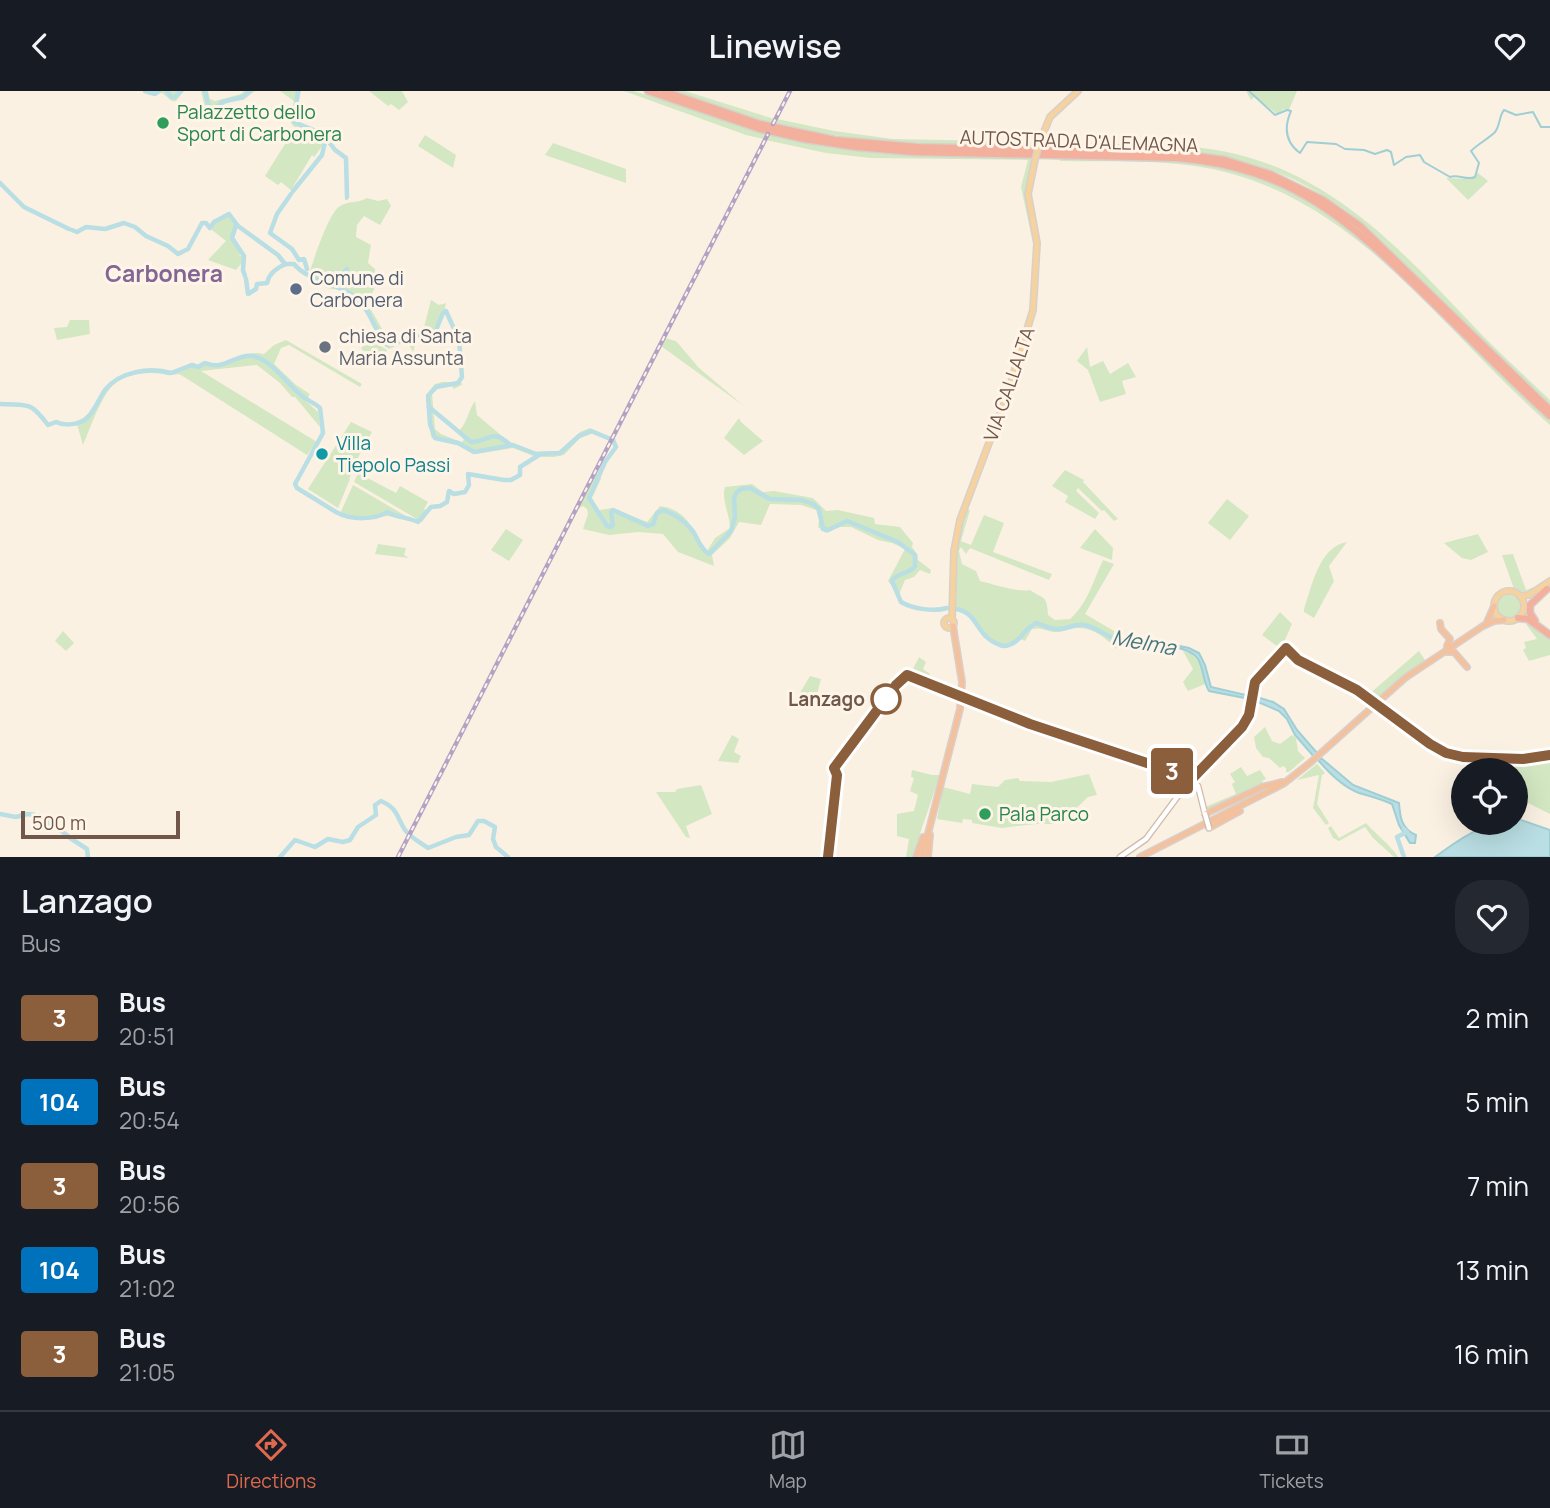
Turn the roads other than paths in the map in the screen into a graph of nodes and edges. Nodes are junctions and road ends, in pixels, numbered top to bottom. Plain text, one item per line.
1 (648, 91) edge
2 (663, 91) edge
3 (1078, 91) edge
4 (1550, 410) edge
5 (1550, 416) edge
6 (1550, 581) edge
7 (1548, 588) edge
8 (1520, 596) junction
9 (1494, 606) junction
10 (1524, 608) junction
11 (1518, 618) junction
12 (1504, 620) junction
13 (1535, 621) junction
14 (950, 623) joint
15 (1440, 623) dead end
16 (1482, 626) junction
17 (1548, 633) edge
18 (1459, 657) junction
19 (1419, 667) junction
20 (1467, 667) dead end
21 (1195, 775) dead end
22 (1288, 780) junction
23 (1189, 783) junction
24 (937, 794) junction
25 (1203, 806) joint
26 (1208, 813) junction
27 (1209, 828) joint
28 (916, 857) edge
29 (925, 857) edge
30 (1120, 857) edge
31 (1139, 857) edge

1 - 5 highway, AUTOSTRADA D'ALEMAGNA
2 - 4 highway, AUTOSTRADA D'ALEMAGNA
3 - 14 main road, VIA CALLALTA, bridge
6 - 8 main road
7 - 10 main road
7 - 13 highway
8 - 9 main road
8 - 10 main road
9 - 12 main road
9 - 16 highway
10 - 11 main road
10 - 13 highway
11 - 12 main road
11 - 17 highway
12 - 16 highway
13 - 17 highway
14 - 24 highway
15 - 19 highway
16 - 18 highway
16 - 19 highway
18 - 19 highway
18 - 20 highway
19 - 22 highway
21 - 23 main road
22 - 26 highway
22 - 27 highway
22 - 31 highway
23 - 25 main road
23 - 30 main road
24 - 28 highway
24 - 29 highway
25 - 26 highway
26 - 27 main road, bridge

